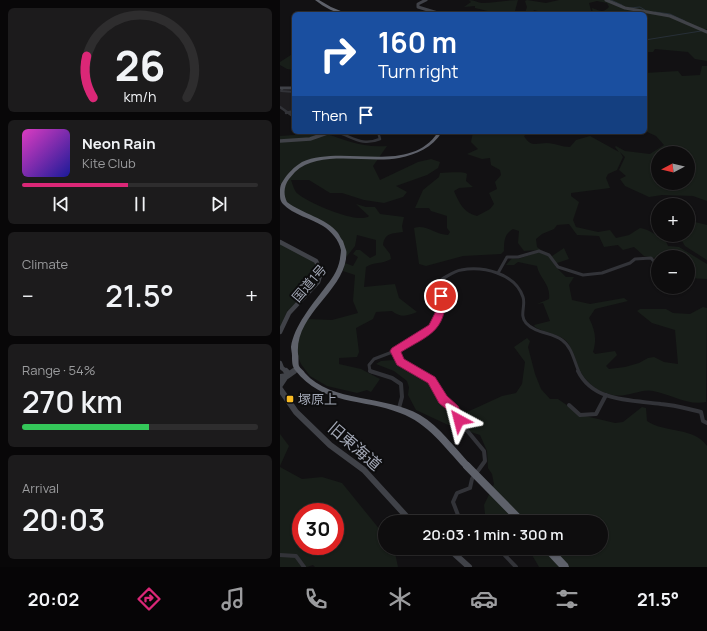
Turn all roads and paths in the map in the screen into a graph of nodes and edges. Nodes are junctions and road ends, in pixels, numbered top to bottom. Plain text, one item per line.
1 (317, 0) edge
2 (426, 0) edge
3 (606, 0) edge
4 (341, 12) edge
5 (435, 12) edge
6 (707, 32) edge
7 (281, 88) edge
8 (292, 88) edge
9 (292, 92) edge
10 (280, 108) edge
11 (292, 112) edge
12 (286, 113) junction
13 (292, 116) edge
14 (323, 134) edge
15 (343, 134) edge
16 (379, 134) edge
17 (435, 134) edge
18 (439, 134) edge
19 (280, 141) edge
20 (433, 142) junction
21 (280, 242) edge
22 (651, 258) edge
23 (498, 273) junction
24 (308, 303) dead end
25 (280, 332) edge
26 (289, 344) dead end
27 (395, 351) junction
28 (280, 364) edge
29 (291, 372) junction
30 (280, 377) edge
31 (280, 385) edge
32 (280, 389) edge
33 (606, 395) junction
34 (569, 405) dead end
35 (399, 408) junction
36 (707, 423) edge
37 (405, 515) edge
38 (458, 515) edge
39 (515, 515) edge
40 (280, 555) edge
41 (456, 555) edge
42 (505, 555) edge
43 (554, 555) edge
44 (304, 567) edge
45 (469, 567) edge
46 (516, 567) edge
47 (565, 567) edge

1 - 4 highway
2 - 5 street
3 - 6 street
7 - 8 street
7 - 9 street
10 - 12 street
11 - 12 street
12 - 13 street
14 - 19 street
15 - 16 street
17 - 20 street
18 - 20 highway, 国道1号
20 - 24 highway, 国道1号
21 - 25 street
22 - 23 street
23 - 27 street
23 - 33 street
26 - 29 highway
27 - 35 street
27 - 38 street
28 - 29 street
29 - 30 street
29 - 31 street
29 - 35 highway
32 - 37 street, 旧東海道
33 - 34 street
33 - 36 street
35 - 39 highway, bridge
40 - 44 street
41 - 45 street
42 - 46 street
43 - 47 highway

